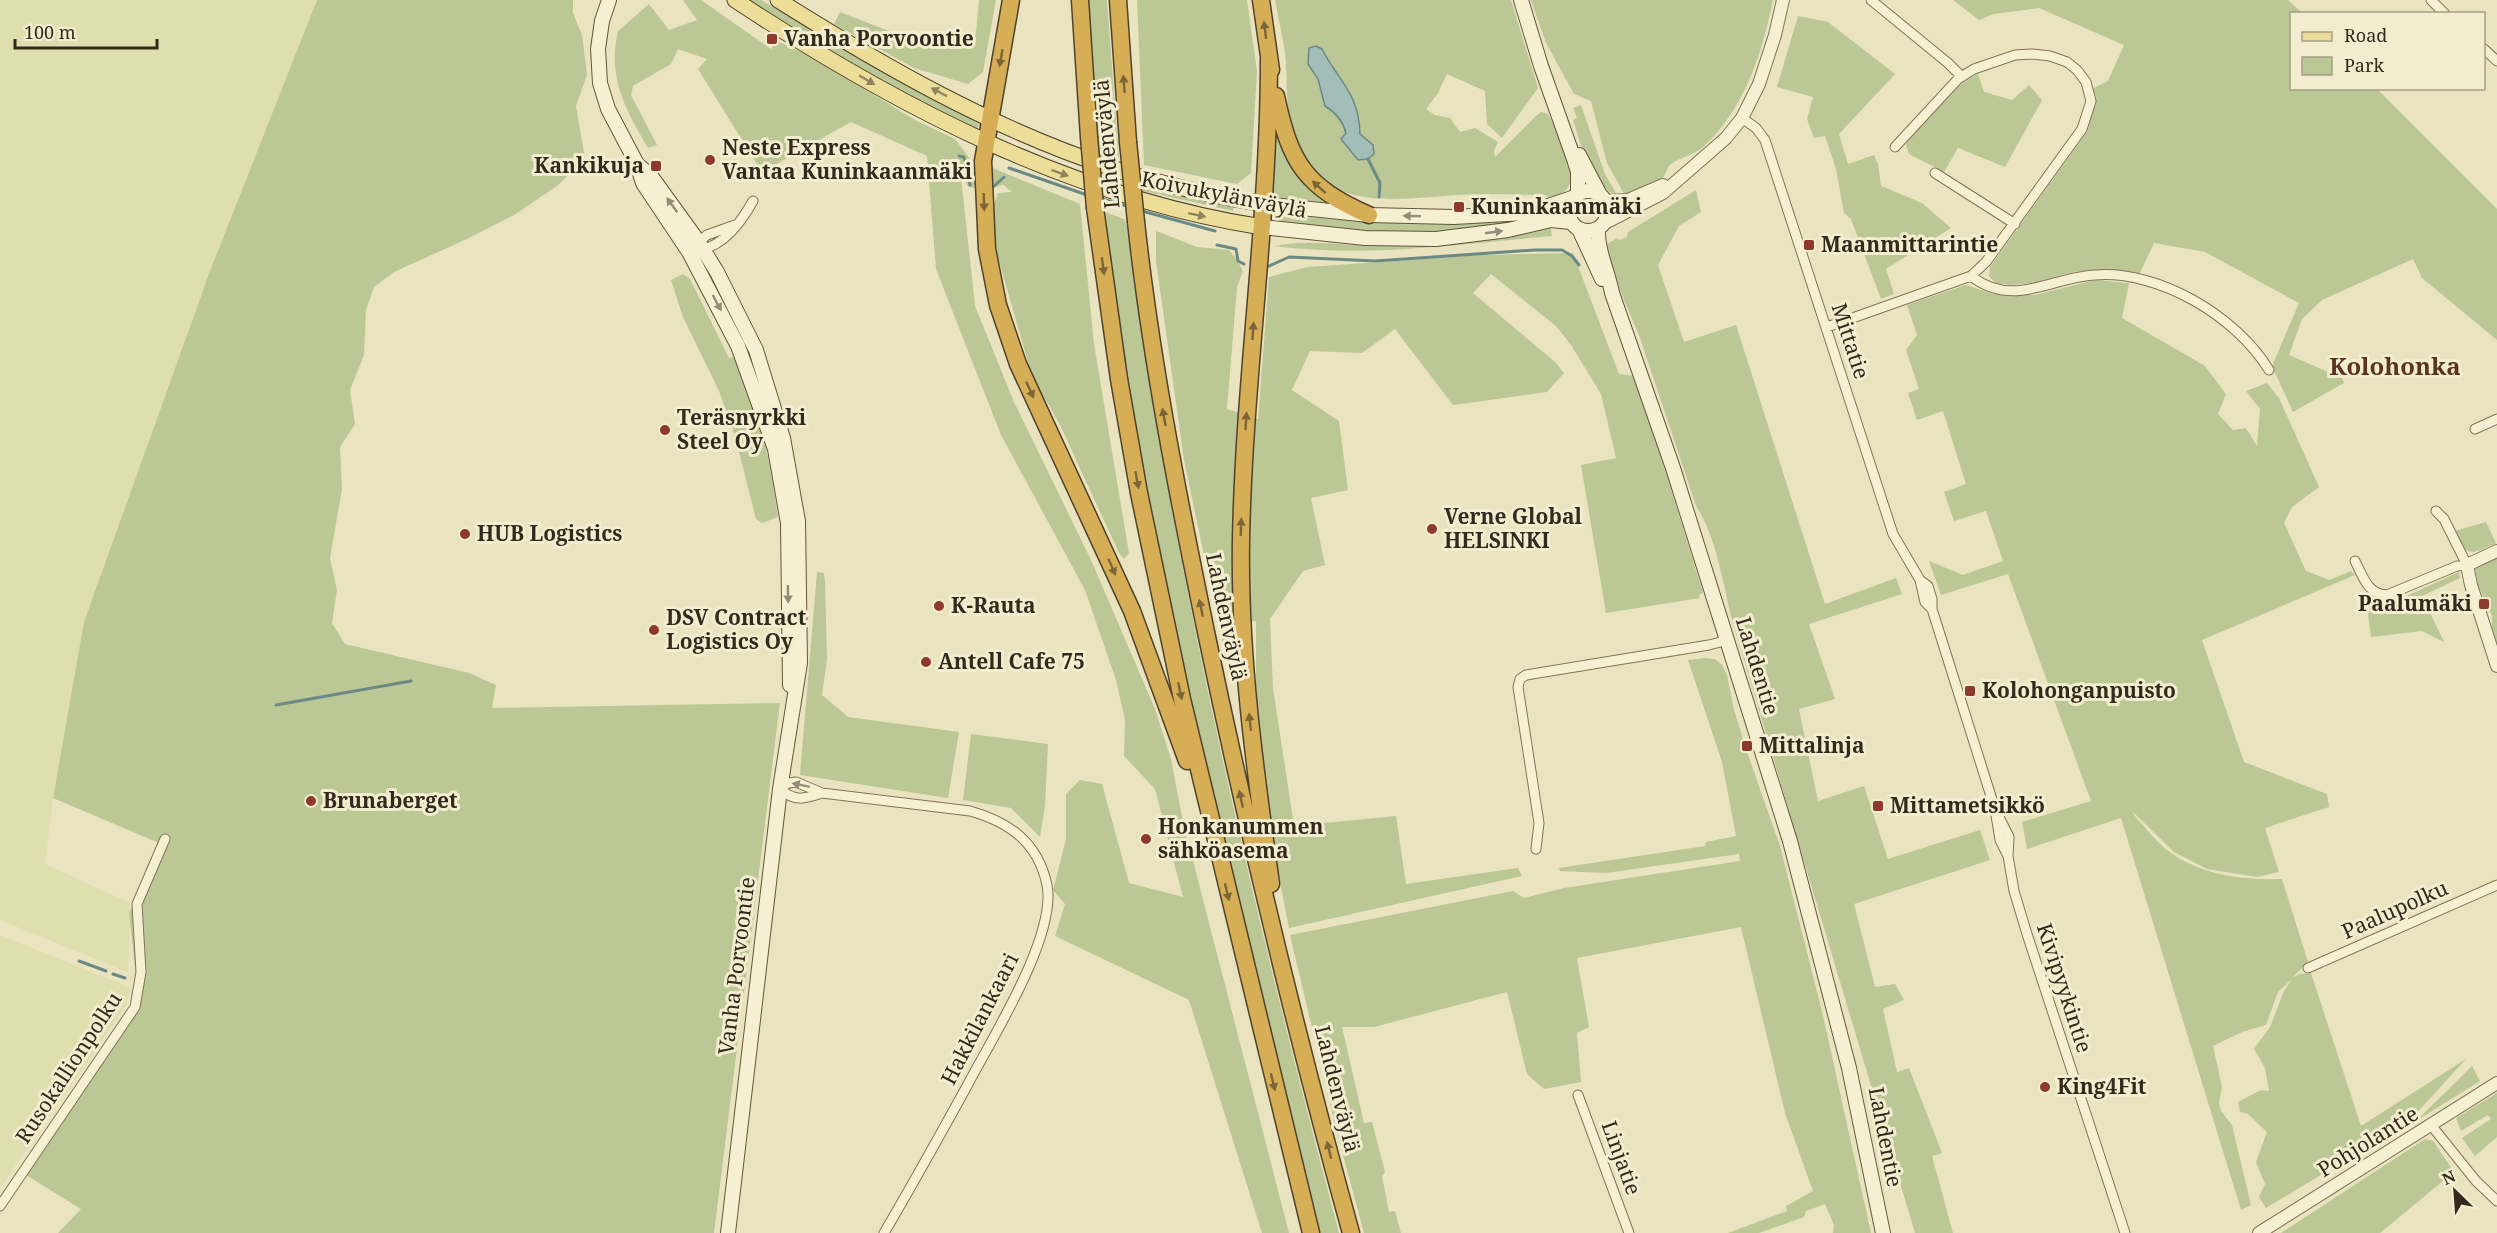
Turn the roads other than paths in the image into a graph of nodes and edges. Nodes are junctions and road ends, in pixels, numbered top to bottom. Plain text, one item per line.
1 (609, 0) edge
2 (735, 0) edge
3 (778, 0) edge
4 (1011, 0) edge
5 (1080, 0) edge
6 (1118, 0) edge
7 (1261, 0) edge
8 (1521, 0) edge
9 (1783, 0) edge
10 (1871, 0) edge
11 (2431, 0) edge
12 (2443, 12) edge
13 (2485, 50) edge
14 (1269, 59) junction
15 (2497, 61) edge
16 (1961, 76) junction
17 (1742, 118) junction
18 (991, 120) junction
19 (1568, 138) junction
20 (986, 144) junction
21 (1895, 147) dead end
22 (1935, 172) dead end
23 (1676, 181) junction
24 (1575, 195) junction
25 (1603, 197) junction
26 (753, 201) dead end
27 (1263, 204) junction
28 (1369, 215) junction
29 (2015, 224) junction
30 (1575, 226) junction
31 (1602, 226) junction
32 (1262, 227) junction
33 (696, 248) junction
34 (1971, 276) junction
35 (1612, 293) junction
36 (1827, 327) junction
37 (2269, 370) dead end
38 (2497, 419) edge
39 (2475, 429) dead end
40 (2436, 511) dead end
41 (2497, 551) edge
42 (2355, 561) dead end
43 (2467, 565) junction
44 (1728, 640) junction
45 (2497, 666) edge
46 (780, 789) junction
47 (822, 793) junction
48 (1208, 815) junction
49 (2004, 838) joint
50 (165, 839) dead end
51 (1536, 849) dead end
52 (2497, 885) edge
53 (1283, 967) junction
54 (2308, 968) dead end
55 (2497, 1083) edge
56 (1578, 1095) dead end
57 (2431, 1125) junction
58 (2497, 1201) edge
59 (0, 1206) edge
60 (728, 1233) edge
61 (884, 1233) edge
62 (1311, 1233) edge
63 (1351, 1233) edge
64 (1629, 1233) edge
65 (1883, 1233) edge
66 (2125, 1233) edge
67 (2259, 1233) edge

1 - 33 main road, Vanha Porvoontie
2 -> 20 main road, Koivukylänväylä
18 -> 3 main road, Koivukylänväylä
4 -> 18 highway
5 -> 48 highway, Lahdenväylä, bridge
53 -> 6 highway, Lahdenväylä, bridge
14 -> 7 highway
8 - 19 main road
9 - 17 street
10 - 16 street
11 - 12 street
13 - 15 street
14 - 27 highway
28 -> 14 highway
16 - 21 street
16 - 29 street
17 - 23 street
17 - 36 street, Mittatie
18 - 20 highway
18 - 27 main road, Koivukylänväylä
19 - 24 main road
19 - 25 main road
20 -> 32 main road, Koivukylänväylä
20 -> 48 highway
22 - 29 street
23 - 25 street
23 - 31 street
24 - 25 main road
24 -> 28 main road, Koivukylänväylä
24 - 30 main road
25 - 31 main road
26 - 33 street
27 - 28 main road, Koivukylänväylä
27 - 32 highway
29 - 34 street
30 - 31 main road
32 -> 30 main road, Koivukylänväylä
30 - 35 main road, Lahdentie
31 - 35 main road, Lahdentie
53 -> 32 highway
33 - 46 main road, Vanha Porvoontie
34 - 36 street
34 - 37 street
35 - 44 main road, Lahdentie
36 - 49 street, Mittatie
38 - 39 street
40 - 43 street
41 - 43 street
42 - 43 street
43 - 45 street
44 - 51 street
44 - 65 main road, Lahdentie
46 - 47 street, Hakkilankaari
47 -> 46 street, Hakkilankaari
46 - 60 main road, Vanha Porvoontie
47 - 61 street, Hakkilankaari
48 -> 62 highway, Lahdenväylä
49 - 66 street, Kivipyykintie
50 - 59 street, Rusokallionpolku
52 - 54 street, Paalupolku
63 -> 53 highway, Lahdenväylä
55 - 57 street, Pohjolantie
56 - 64 street, Linjatie
57 - 58 street
57 - 67 street, Pohjolantie

